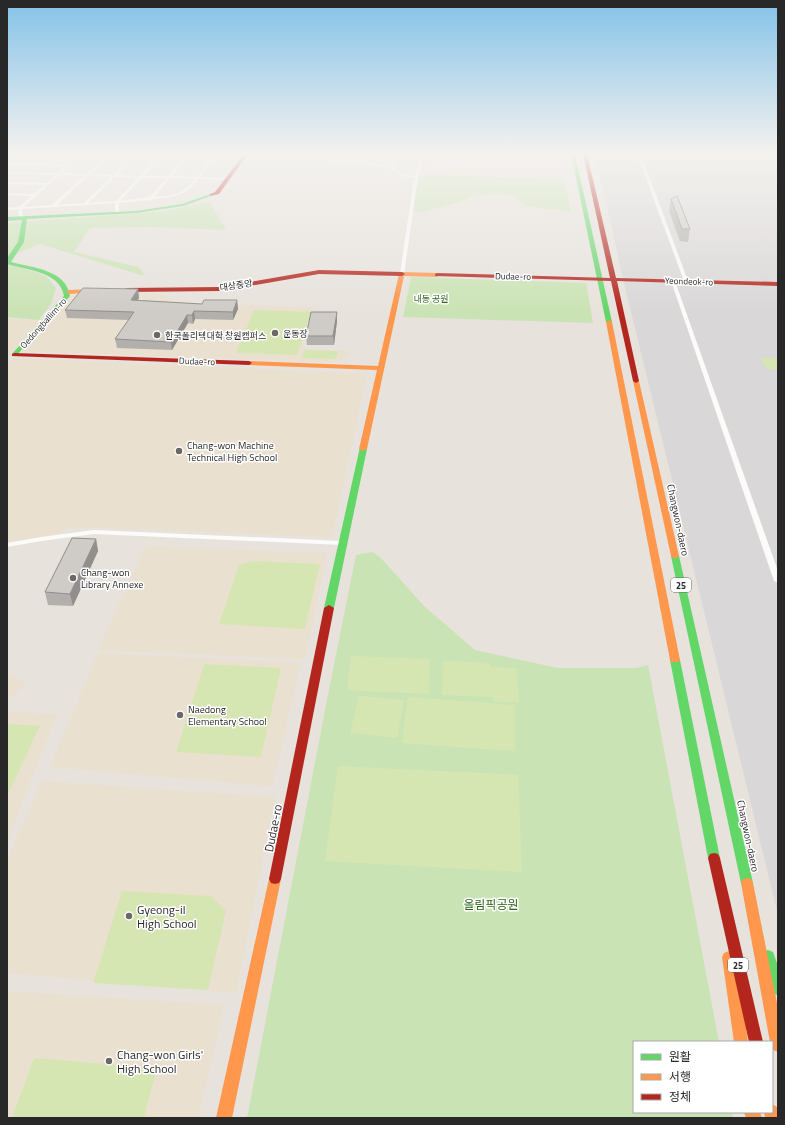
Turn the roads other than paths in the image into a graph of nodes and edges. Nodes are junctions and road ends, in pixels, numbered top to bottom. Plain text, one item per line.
1 (18, 206) edge
2 (38, 206) edge
3 (117, 206) edge
4 (173, 206) edge
5 (412, 206) edge
6 (584, 206) edge
7 (597, 206) edge
8 (658, 206) edge
9 (22, 207) junction
10 (7, 209) edge
11 (117, 213) junction
12 (25, 218) junction
13 (7, 219) edge
14 (402, 274) junction
15 (600, 279) junction
16 (614, 279) junction
17 (673, 281) junction
18 (686, 281) junction
19 (778, 284) edge
20 (101, 291) edge
21 (117, 291) edge
22 (69, 292) junction
23 (14, 355) joint
24 (380, 368) junction
25 (342, 543) junction
26 (7, 545) edge
27 (778, 581) edge
28 (720, 888) junction
29 (749, 890) junction
30 (778, 989) edge
31 (741, 1041) edge
32 (756, 1041) edge
33 (778, 1046) edge
34 (224, 1118) edge

1 - 9 street
2 - 9 street
3 - 11 street
4 - 11 main road
5 - 14 street
6 - 15 main road, 25
7 - 16 main road, Changwon-daero / 25
8 - 18 street
9 - 10 street
9 - 12 street
11 - 12 main road
12 - 13 main road
12 - 22 main road, Oedongballim-ro
14 - 15 main road, Dudae-ro
14 - 21 main road, 대상중앙
14 - 24 main road, Dudae-ro
15 - 16 main road, Yeondeok-ro
15 - 28 main road, 25
16 - 17 main road, Yeondeok-ro
16 - 29 main road, Changwon-daero / 25
17 - 18 main road, Yeondeok-ro
17 - 27 street
18 - 19 main road, Yeondeok-ro
20 - 22 main road
22 - 23 main road, Oedongballim-ro
23 - 24 main road, Dudae-ro
24 - 25 main road, Dudae-ro
25 - 26 street
25 - 34 main road, Dudae-ro
28 - 31 main road, 25
28 - 32 main road, 25
29 - 30 main road, Changwon-daero / 25
29 - 33 main road, Changwon-daero / 25

